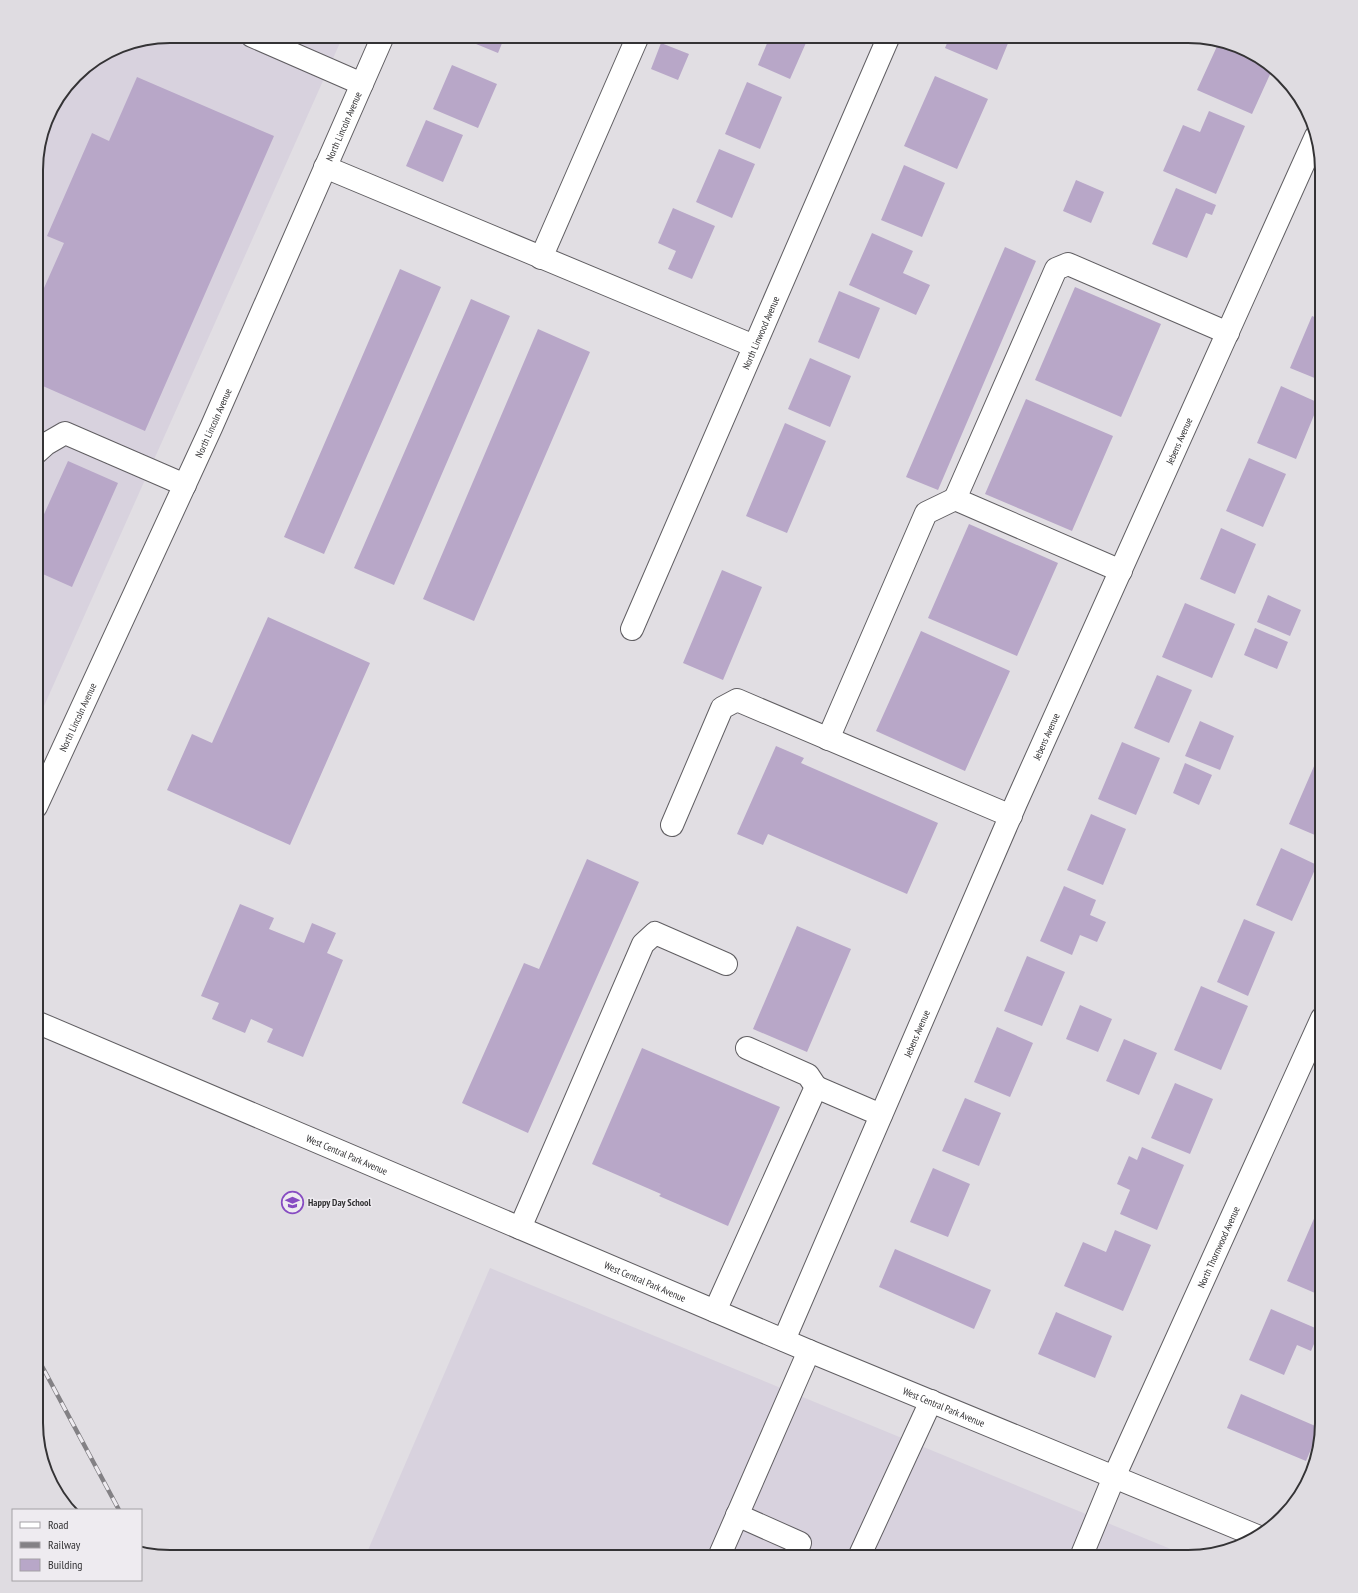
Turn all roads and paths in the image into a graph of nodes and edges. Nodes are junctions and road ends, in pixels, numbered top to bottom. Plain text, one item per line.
1 (268, 43) edge
2 (380, 43) edge
3 (635, 43) edge
4 (886, 43) edge
5 (362, 84) junction
6 (1312, 144) edge
7 (326, 167) junction
8 (541, 258) junction
9 (1228, 333) junction
10 (754, 346) junction
11 (43, 446) edge
12 (185, 485) junction
13 (955, 499) junction
14 (1121, 571) junction
15 (632, 629) dead end
16 (828, 739) junction
17 (43, 792) edge
18 (1011, 816) junction
19 (672, 825) dead end
20 (726, 964) dead end
21 (43, 1025) edge
22 (1315, 1033) edge
23 (746, 1048) dead end
24 (816, 1087) junction
25 (882, 1115) junction
26 (520, 1228) junction
27 (715, 1311) junction
28 (784, 1340) junction
29 (809, 1351) junction
30 (931, 1401) junction
31 (1114, 1477) junction
32 (737, 1515) junction
33 (1250, 1533) edge
34 (722, 1550) edge
35 (797, 1550) edge
36 (862, 1550) edge
37 (1084, 1550) edge

1 - 5 street
2 - 5 street, North Lincoln Avenue
3 - 8 street
4 - 10 street, North Linwood Avenue
5 - 7 street, North Lincoln Avenue
6 - 9 street, Jebens Avenue
7 - 8 street
7 - 12 street, North Lincoln Avenue
8 - 10 street
9 - 13 street
9 - 14 street, Jebens Avenue
10 - 15 street, North Linwood Avenue
11 - 12 street
12 - 17 street, North Lincoln Avenue
13 - 14 street
13 - 16 street
14 - 18 street, Jebens Avenue
16 - 18 street
16 - 19 street
18 - 25 street, Jebens Avenue
20 - 26 street
21 - 26 street, West Central Park Avenue
22 - 31 street, North Thornwood Avenue
23 - 24 street
24 - 25 street
24 - 27 street
25 - 28 street, Jebens Avenue
26 - 27 street, West Central Park Avenue
27 - 28 street, West Central Park Avenue
28 - 29 street, West Central Park Avenue
29 - 30 street, West Central Park Avenue
29 - 32 street
30 - 31 street, West Central Park Avenue
30 - 36 street
31 - 33 street, West Central Park Avenue
31 - 37 street, North Thornwood Avenue
32 - 34 street
32 - 35 street

